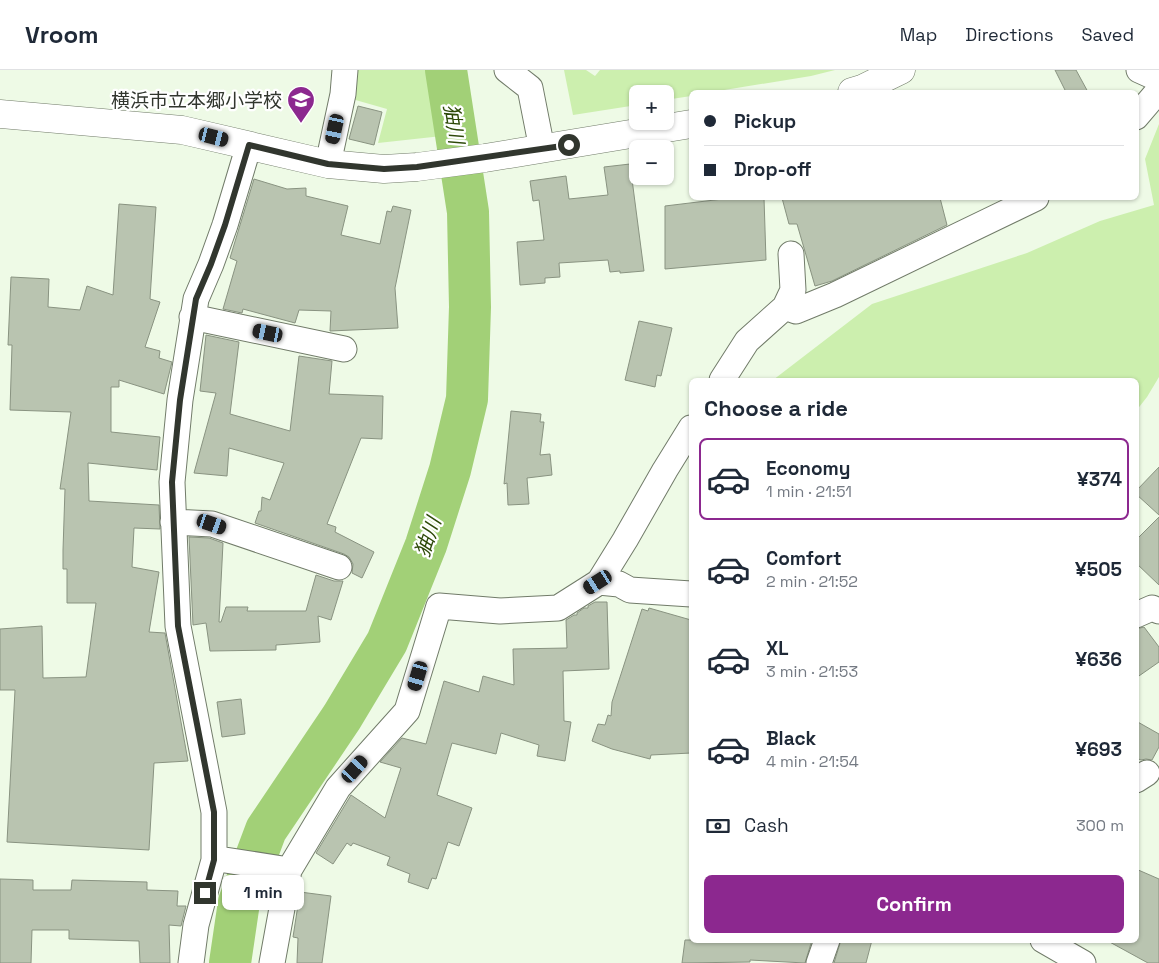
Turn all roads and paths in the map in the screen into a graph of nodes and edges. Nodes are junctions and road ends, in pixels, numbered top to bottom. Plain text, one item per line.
1 (345, 70) edge
2 (507, 70) edge
3 (901, 70) edge
4 (1139, 70) edge
5 (1159, 79) edge
6 (859, 90) edge
7 (1159, 90) edge
8 (1139, 113) edge
9 (0, 114) edge
10 (689, 124) edge
11 (249, 145) junction
12 (542, 149) junction
13 (328, 164) junction
14 (1032, 200) edge
15 (791, 254) dead end
16 (785, 307) junction
17 (192, 317) junction
18 (344, 349) dead end
19 (723, 378) edge
20 (689, 431) edge
21 (173, 522) junction
22 (339, 567) dead end
23 (598, 582) junction
24 (689, 594) edge
25 (1159, 611) edge
26 (1139, 614) edge
27 (220, 860) junction
28 (285, 869) junction
29 (826, 943) edge
30 (1048, 943) edge
31 (191, 963) edge
32 (272, 963) edge
33 (819, 963) edge
34 (1083, 963) edge

1 - 13 street
2 - 12 street
3 - 6 street
4 - 5 street
7 - 8 street
9 - 11 street
10 - 12 street
11 - 13 street
11 - 17 street
12 - 13 street
14 - 16 street
15 - 16 street
16 - 19 street
17 - 18 street
17 - 21 street
20 - 23 street
21 - 22 street
21 - 27 street
23 - 24 street
23 - 28 street
25 - 26 street
27 - 28 street
27 - 31 street
28 - 32 street
29 - 33 street
30 - 34 street

